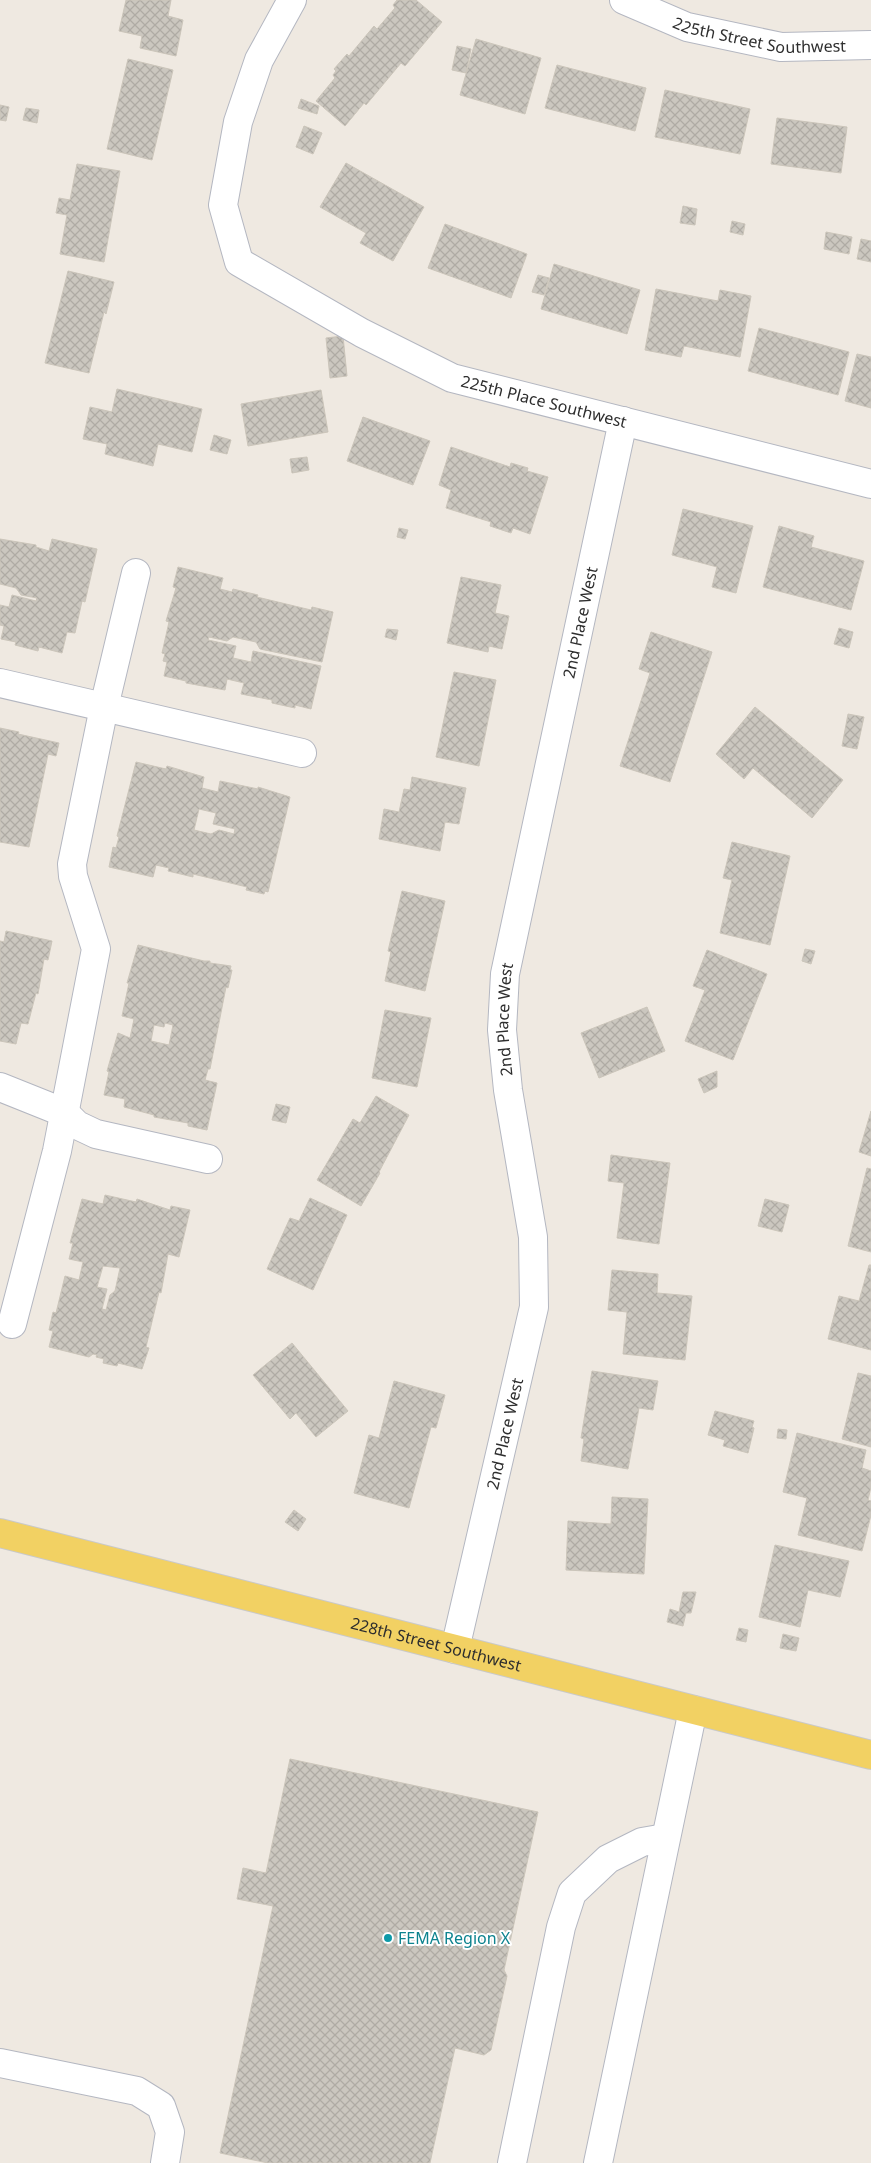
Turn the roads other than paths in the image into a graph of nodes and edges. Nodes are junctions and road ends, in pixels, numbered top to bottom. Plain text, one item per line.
1 (292, 0) edge
2 (624, 0) edge
3 (871, 45) edge
4 (623, 422) junction
5 (871, 484) edge
6 (136, 574) dead end
7 (0, 683) edge
8 (104, 707) junction
9 (302, 753) dead end
10 (0, 1087) edge
11 (65, 1113) junction
12 (208, 1159) dead end
13 (12, 1324) dead end
14 (0, 1533) edge
15 (455, 1649) junction
16 (693, 1710) junction
17 (871, 1755) edge
18 (665, 1838) junction
19 (0, 2063) edge
20 (165, 2163) edge
21 (512, 2163) edge
22 (598, 2163) edge

1 - 4 street, 225th Place Southwest
2 - 3 street, 225th Street Southwest
4 - 5 street, 225th Place Southwest
4 - 15 street, 2nd Place West
6 - 8 street
7 - 8 street
8 - 9 street
8 - 11 street
10 - 11 street
11 - 12 street
11 - 13 street
14 - 15 main road, 228th Street Southwest
15 - 16 main road, 228th Street Southwest
16 - 17 main road, 228th Street Southwest
16 - 18 street
18 - 21 street
18 - 22 street
19 - 20 street

